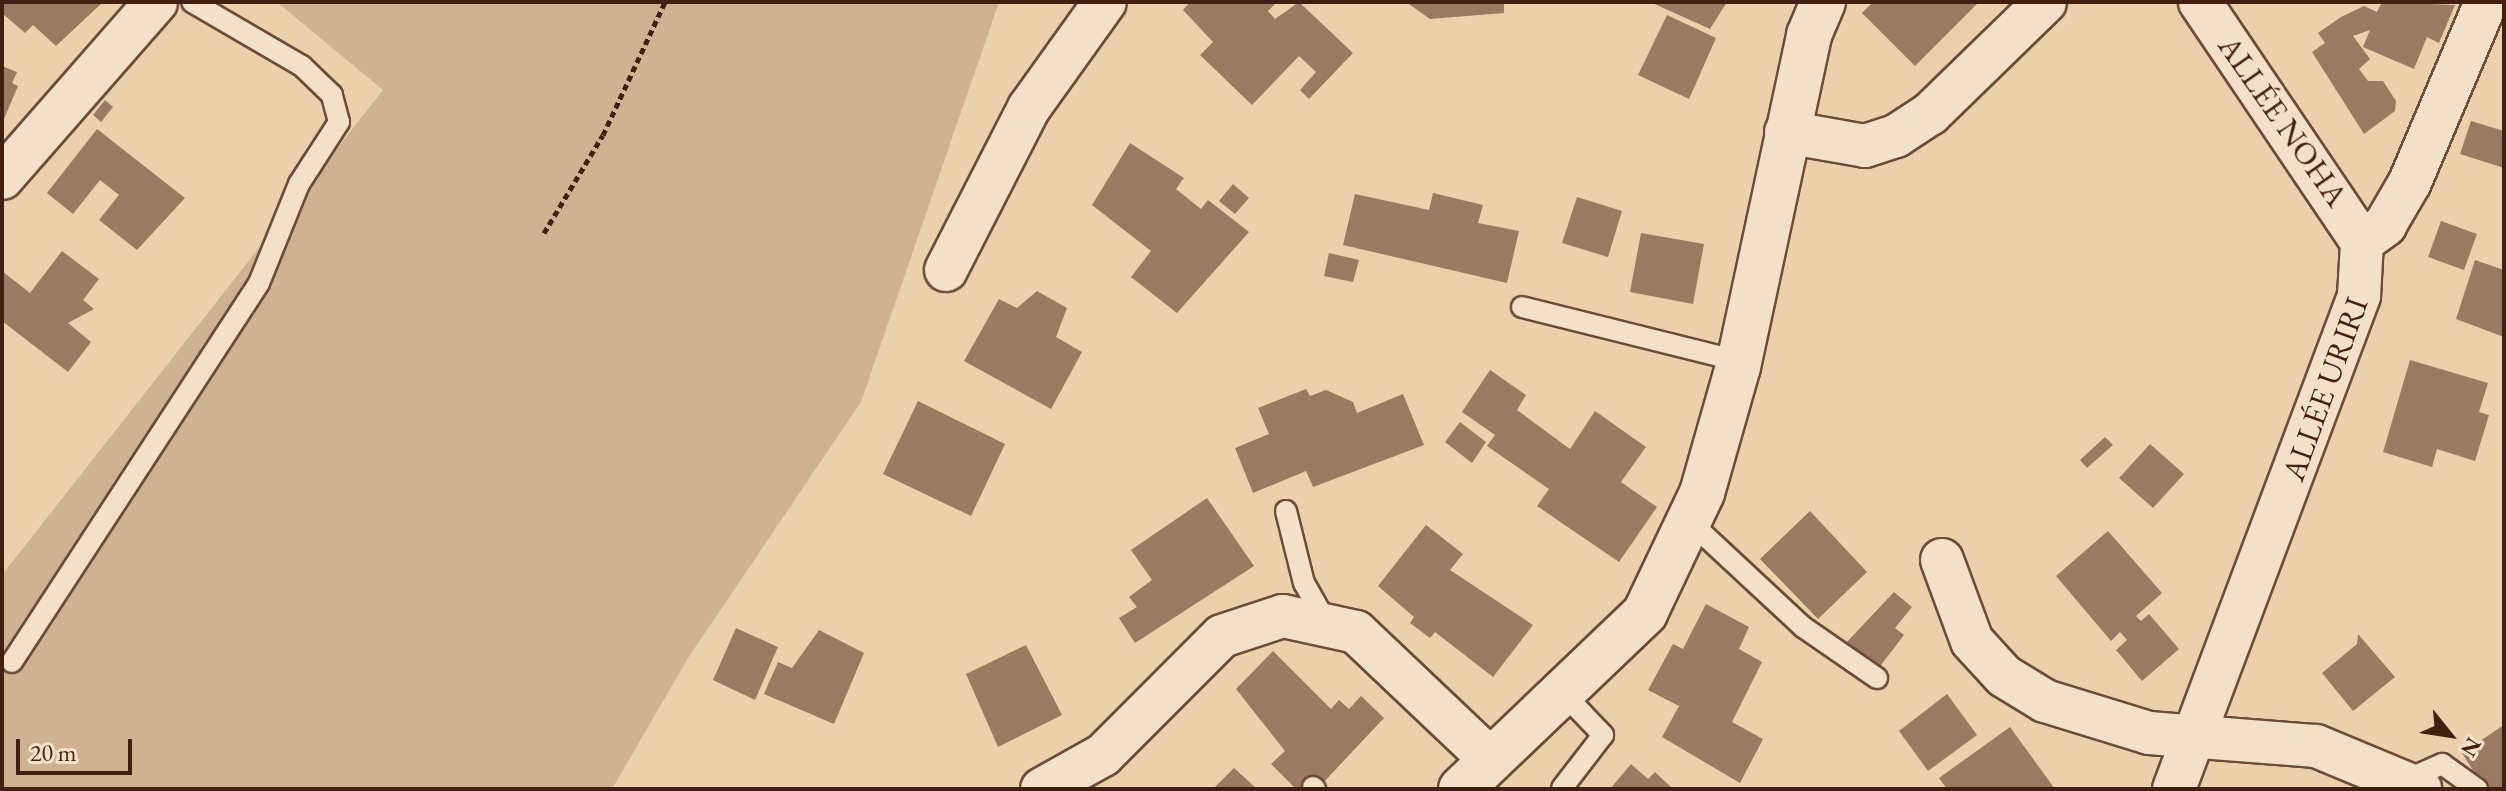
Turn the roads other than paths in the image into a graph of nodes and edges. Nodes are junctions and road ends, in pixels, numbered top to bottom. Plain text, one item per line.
1 (156, 2) edge
2 (192, 2) edge
3 (1105, 2) edge
4 (1823, 2) edge
5 (2045, 2) edge
6 (2200, 2) edge
7 (2486, 2) edge
8 (1786, 132) junction
9 (2, 178) edge
10 (2362, 242) junction
11 (946, 270) dead end
12 (1522, 307) dead end
13 (1739, 361) junction
14 (1286, 511) dead end
15 (1689, 521) junction
16 (1942, 560) dead end
17 (1325, 620) junction
18 (12, 662) dead end
19 (1877, 678) dead end
20 (1561, 691) junction
21 (2195, 731) junction
22 (1476, 774) edge
23 (2412, 785) edge
24 (1562, 788) edge
25 (1042, 789) edge
26 (2174, 789) edge
27 (2477, 789) edge

1 - 9 street
2 - 18 lane
3 - 11 street
4 - 8 main road
5 - 8 street
6 - 10 street, ALLÉE NOHA
7 - 10 street
8 - 13 main road
10 - 21 street, ALLÉE URIRI
12 - 13 lane
13 - 15 main road
14 - 17 lane
15 - 19 lane
15 - 20 main road
16 - 21 street
17 - 22 street
17 - 25 street
20 - 22 main road
20 - 24 lane
21 - 23 street
21 - 26 street, ALLÉE URIRI
23 - 27 lane

